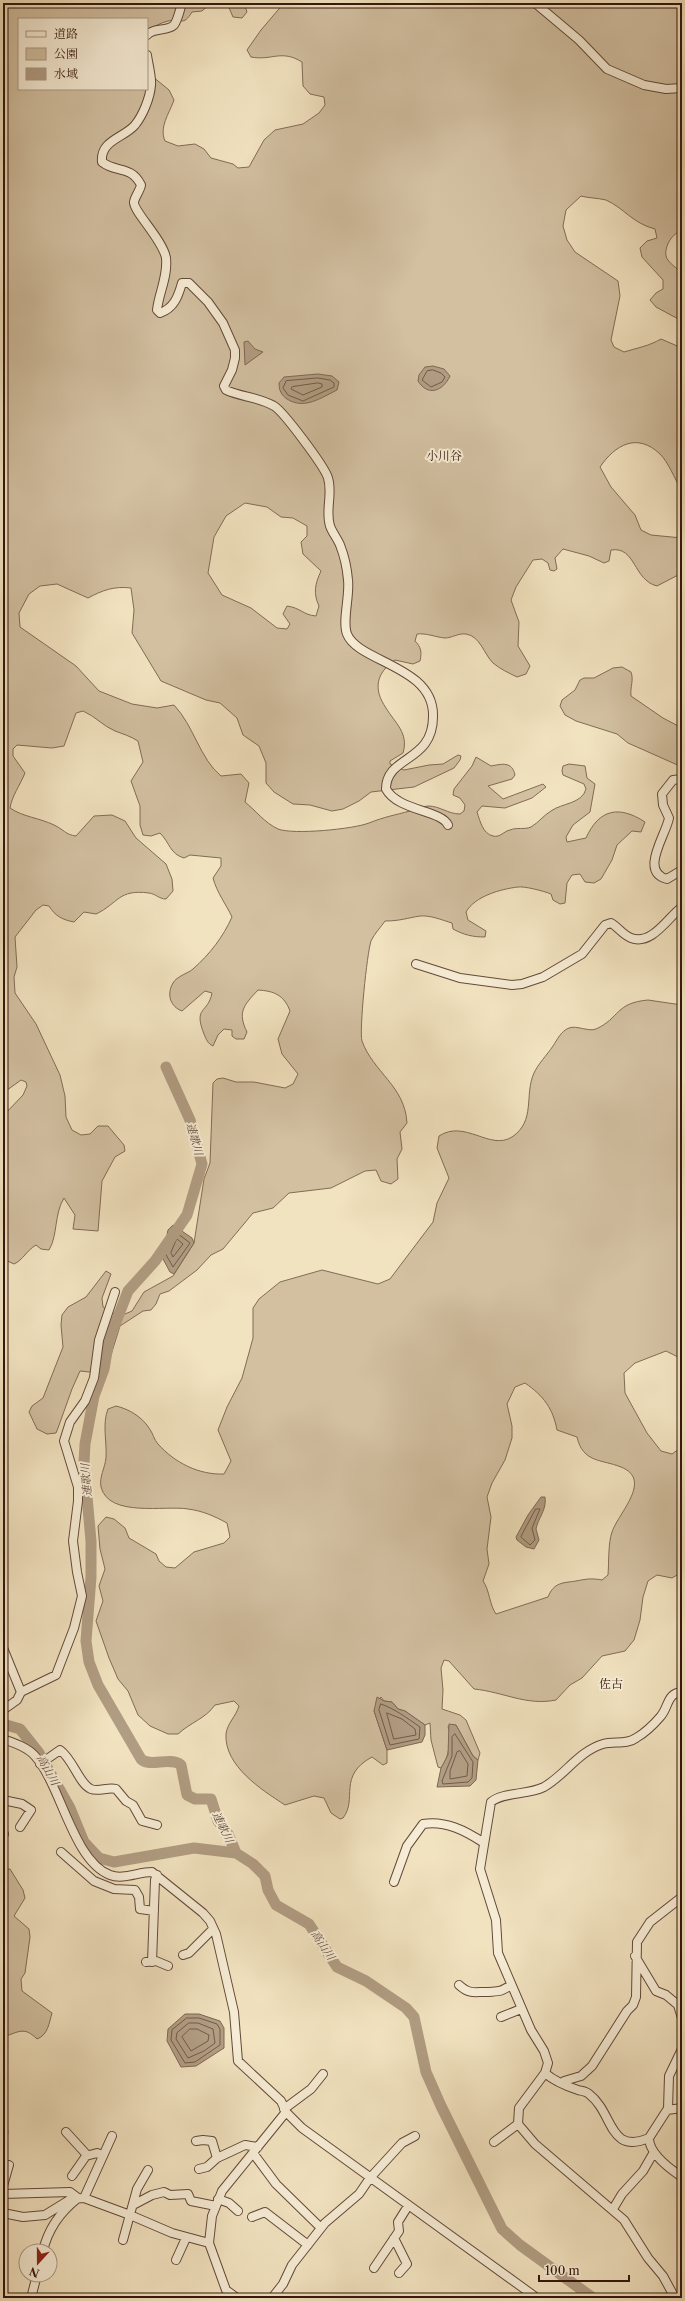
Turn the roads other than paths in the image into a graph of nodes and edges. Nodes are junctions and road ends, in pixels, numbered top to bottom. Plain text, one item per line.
1 (182, 3) edge
2 (334, 3) edge
3 (343, 3) edge
4 (535, 3) edge
5 (148, 34) edge
6 (148, 63) edge
7 (682, 88) edge
8 (682, 779) edge
9 (448, 825) dead end
10 (682, 870) edge
11 (682, 907) edge
12 (416, 964) dead end
13 (115, 1292) dead end
14 (3, 1648) edge
15 (21, 1692) junction
16 (682, 1692) edge
17 (3, 1710) edge
18 (3, 1739) edge
19 (43, 1762) junction
20 (3, 1800) edge
21 (157, 1825) dead end
22 (20, 1827) dead end
23 (484, 1844) junction
24 (61, 1852) dead end
25 (157, 1875) junction
26 (394, 1882) dead end
27 (682, 1897) edge
28 (154, 1911) junction
29 (213, 1929) junction
30 (183, 1955) dead end
31 (635, 1956) junction
32 (168, 1966) dead end
33 (459, 1985) dead end
34 (511, 1985) junction
35 (521, 2009) junction
36 (501, 2018) dead end
37 (682, 2018) edge
38 (682, 2048) edge
39 (545, 2073) junction
40 (323, 2074) dead end
41 (563, 2084) junction
42 (682, 2108) edge
43 (668, 2109) junction
44 (285, 2111) junction
45 (518, 2124) junction
46 (66, 2132) dead end
47 (112, 2136) dead end
48 (414, 2136) dead end
49 (649, 2138) junction
50 (196, 2141) dead end
51 (494, 2142) dead end
52 (255, 2150) junction
53 (654, 2152) junction
54 (87, 2156) junction
55 (104, 2156) junction
56 (217, 2158) junction
57 (9, 2165) dead end
58 (199, 2169) dead end
59 (148, 2170) dead end
60 (72, 2176) dead end
61 (682, 2177) edge
62 (370, 2178) junction
63 (3, 2186) edge
64 (3, 2194) edge
65 (81, 2198) junction
66 (217, 2202) junction
67 (133, 2205) junction
68 (408, 2206) junction
69 (613, 2209) junction
70 (238, 2211) dead end
71 (3, 2213) edge
72 (130, 2214) junction
73 (252, 2217) dead end
74 (321, 2228) junction
75 (186, 2238) junction
76 (394, 2238) junction
77 (123, 2240) dead end
78 (46, 2243) edge
79 (209, 2243) junction
80 (308, 2245) junction
81 (176, 2260) dead end
82 (374, 2268) dead end
83 (399, 2272) dead end
84 (34, 2283) edge
85 (31, 2298) edge
86 (236, 2298) edge
87 (272, 2298) edge
88 (537, 2298) edge
89 (675, 2298) edge

1 - 5 street
2 - 3 street
4 - 7 street
6 - 9 street
8 - 10 street
11 - 12 street
13 - 15 street
14 - 15 street
15 - 17 street
16 - 23 street
18 - 19 street
19 - 21 street
19 - 25 street
20 - 22 street
23 - 26 street
23 - 34 street
24 - 28 street
25 - 28 street
25 - 29 street
27 - 31 street
28 - 32 street
29 - 30 street
29 - 44 street
31 - 37 street
31 - 41 street
33 - 34 street
34 - 35 street
35 - 36 street
35 - 39 street
38 - 43 street
39 - 41 street
39 - 45 street
40 - 44 street
41 - 49 street
42 - 43 street
43 - 49 street
44 - 52 street
44 - 62 street
45 - 51 street
45 - 69 street
46 - 54 street
47 - 55 street
48 - 62 street
49 - 53 street
50 - 56 street
52 - 56 street
52 - 66 street
52 - 74 street
53 - 61 street
53 - 69 street
54 - 55 street
54 - 60 street
55 - 65 street
56 - 58 street
57 - 63 street
59 - 67 street
62 - 68 street
62 - 74 street
64 - 65 street
65 - 71 street
65 - 72 street
65 - 78 street
66 - 67 street
66 - 70 street
66 - 79 street
67 - 72 street
68 - 76 street
68 - 88 street
69 - 89 street
72 - 75 street
72 - 77 street
73 - 80 street
74 - 80 street
75 - 79 street
75 - 81 street
76 - 82 street
76 - 83 street
79 - 86 street
80 - 87 street
84 - 85 street

